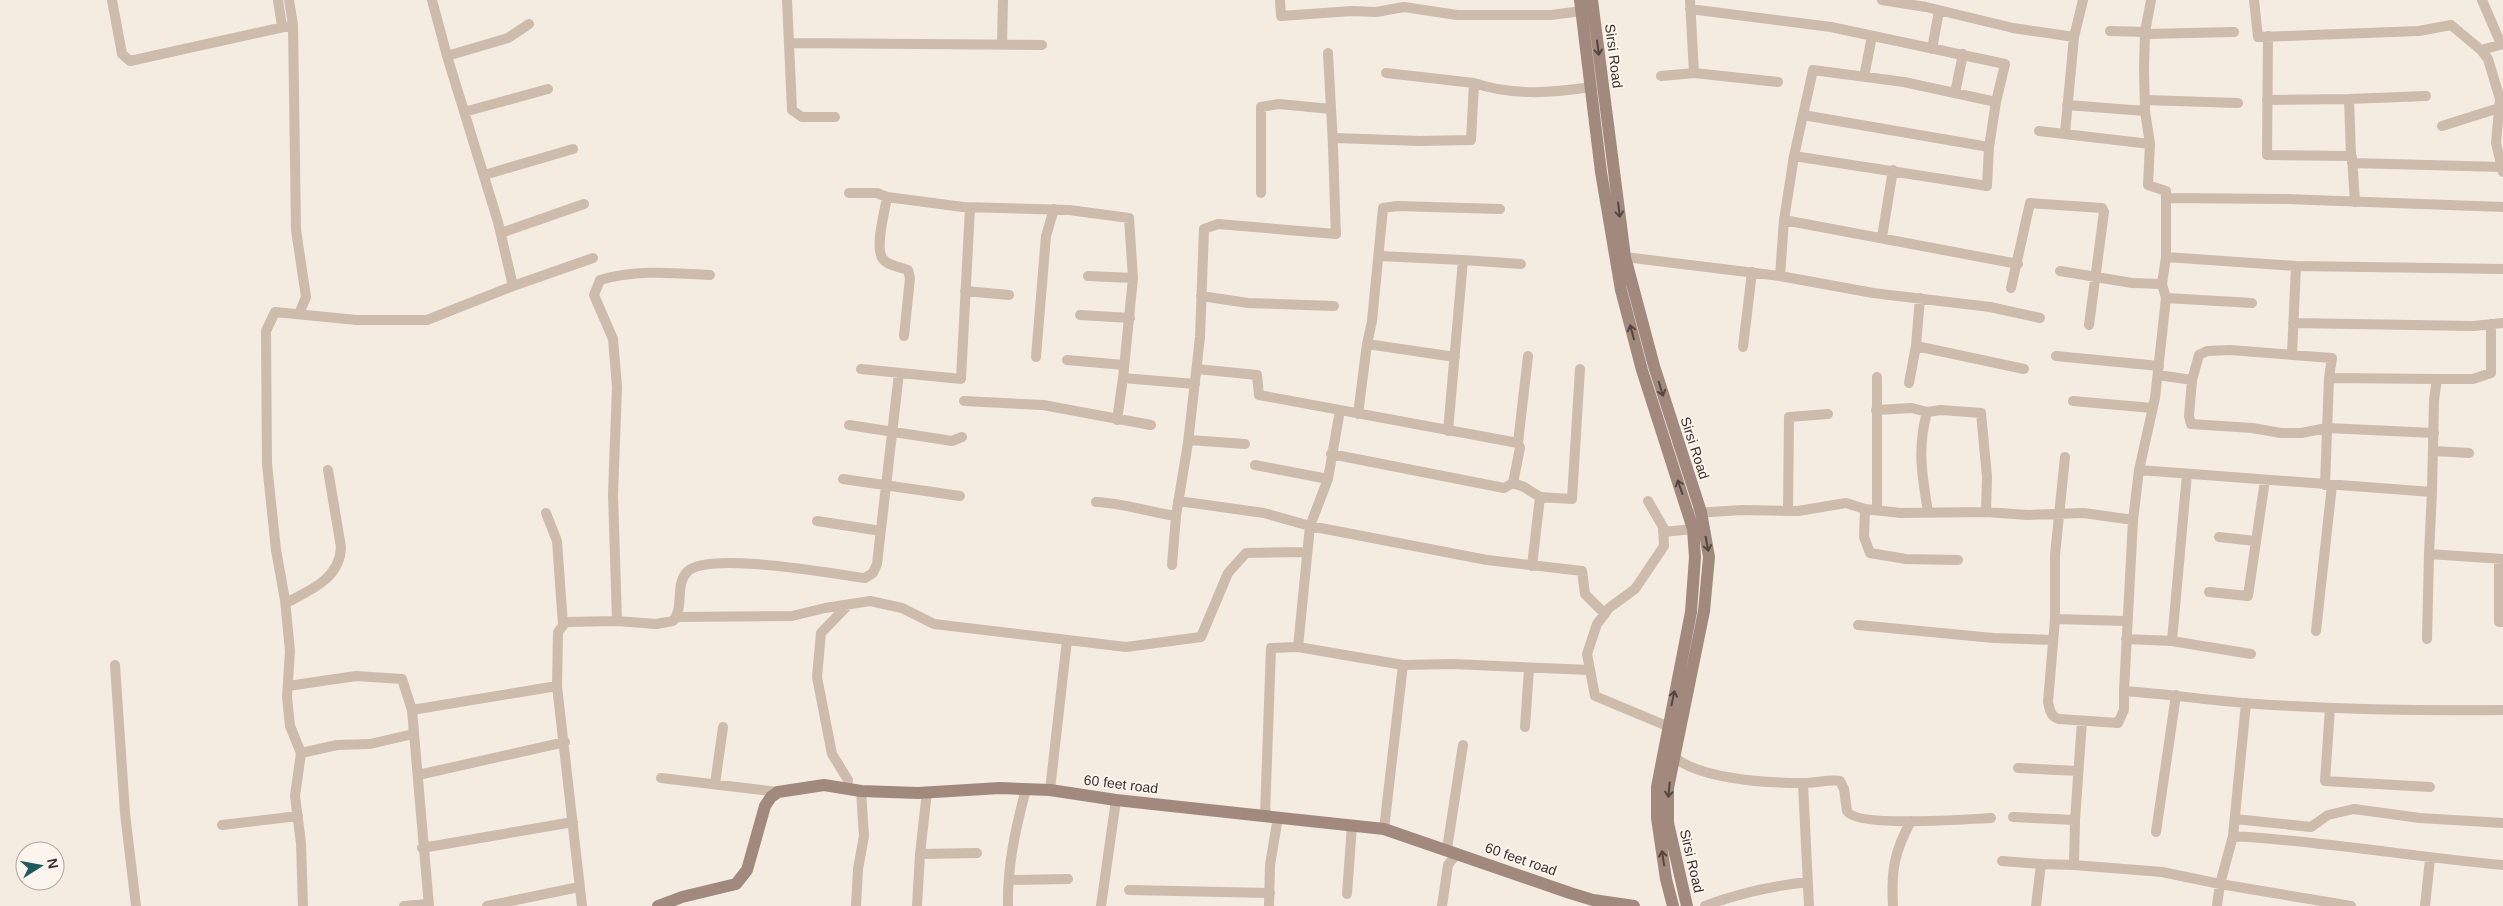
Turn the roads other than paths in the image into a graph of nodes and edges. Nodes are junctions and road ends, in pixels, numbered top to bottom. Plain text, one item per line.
1 (112, 0) edge
2 (278, 0) edge
3 (289, 0) edge
4 (432, 0) edge
5 (787, 0) edge
6 (1003, 0) edge
7 (1280, 0) edge
8 (1592, 0) edge
9 (1882, 0) edge
10 (1887, 0) edge
11 (2083, 0) edge
12 (2151, 0) edge
13 (2254, 0) edge
14 (2482, 0) edge
15 (1690, 4) edge
16 (1581, 6) edge
17 (1939, 11) junction
18 (529, 24) dead end
19 (288, 25) junction
20 (2110, 31) dead end
21 (2234, 32) dead end
22 (2145, 33) junction
23 (1872, 36) junction
24 (2268, 36) junction
25 (2074, 37) junction
26 (789, 44) junction
27 (1002, 44) junction
28 (2502, 44) edge
29 (1042, 45) dead end
30 (1932, 48) junction
31 (2482, 50) junction
32 (1328, 53) dead end
33 (1963, 54) junction
34 (447, 56) junction
35 (1386, 73) dead end
36 (1694, 73) junction
37 (1661, 76) dead end
38 (1864, 76) junction
39 (1474, 82) junction
40 (1778, 82) dead end
41 (1591, 87) junction
42 (548, 89) dead end
43 (1955, 93) junction
44 (2426, 96) dead end
45 (2349, 99) junction
46 (2145, 100) junction
47 (2267, 100) junction
48 (1996, 102) junction
49 (2501, 102) edge
50 (2238, 103) dead end
51 (2067, 105) junction
52 (1331, 109) junction
53 (2145, 111) junction
54 (464, 112) junction
55 (1803, 115) junction
56 (835, 117) dead end
57 (2442, 126) dead end
58 (2039, 131) dead end
59 (2065, 133) junction
60 (1334, 138) junction
61 (2150, 144) junction
62 (1989, 147) junction
63 (573, 150) dead end
64 (1794, 156) junction
65 (2352, 159) junction
66 (2502, 169) edge
67 (1893, 170) junction
68 (484, 175) junction
69 (849, 193) dead end
70 (1261, 193) dead end
71 (888, 197) junction
72 (2166, 198) junction
73 (2354, 202) junction
74 (584, 204) dead end
75 (2503, 207) edge
76 (970, 208) junction
77 (1054, 209) junction
78 (1500, 209) dead end
79 (1784, 220) junction
80 (501, 233) junction
81 (1882, 237) junction
82 (1379, 256) junction
83 (1625, 257) junction
84 (2166, 257) junction
85 (593, 258) dead end
86 (1463, 260) junction
87 (1521, 264) dead end
88 (2018, 264) junction
89 (2296, 266) junction
90 (2503, 269) edge
91 (2060, 271) dead end
92 (1752, 272) junction
93 (710, 275) dead end
94 (1088, 276) dead end
95 (1780, 276) junction
96 (2096, 276) junction
97 (1133, 278) junction
98 (2162, 284) junction
99 (513, 286) junction
100 (2012, 288) dead end
101 (965, 292) junction
102 (1009, 295) dead end
103 (1201, 296) junction
104 (1920, 298) junction
105 (2166, 298) junction
106 (2252, 303) dead end
107 (1334, 306) dead end
108 (299, 314) junction
109 (1080, 315) dead end
110 (1130, 318) junction
111 (2040, 318) dead end
112 (2293, 323) junction
113 (2503, 323) edge
114 (2491, 324) junction
115 (2089, 325) dead end
116 (904, 336) dead end
117 (1366, 344) junction
118 (1916, 346) junction
119 (1744, 348) dead end
120 (2292, 354) junction
121 (1528, 356) dead end
122 (2056, 356) dead end
123 (1036, 357) dead end
124 (1455, 357) junction
125 (1067, 360) dead end
126 (1124, 365) junction
127 (861, 369) dead end
128 (1196, 369) junction
129 (1580, 369) dead end
130 (2024, 369) dead end
131 (2159, 370) junction
132 (899, 373) junction
133 (1877, 377) dead end
134 (1123, 378) junction
135 (2329, 378) junction
136 (2437, 379) junction
137 (2192, 380) junction
138 (1909, 383) dead end
139 (1195, 384) junction
140 (964, 401) dead end
141 (2073, 401) dead end
142 (2152, 408) junction
143 (1340, 410) junction
144 (1876, 410) junction
145 (1927, 412) junction
146 (1358, 414) junction
147 (1828, 414) dead end
148 (1117, 420) junction
149 (849, 425) dead end
150 (1151, 425) dead end
151 (2327, 428) junction
152 (1448, 431) junction
153 (893, 432) junction
154 (2434, 433) junction
155 (962, 437) dead end
156 (1189, 440) junction
157 (1518, 443) junction
158 (1245, 444) dead end
159 (2434, 451) junction
160 (2470, 453) dead end
161 (1331, 454) junction
162 (2065, 457) dead end
163 (1255, 465) dead end
164 (328, 470) dead end
165 (2139, 470) junction
166 (2187, 474) junction
167 (843, 479) dead end
168 (1328, 479) junction
169 (2265, 480) junction
170 (1513, 483) junction
171 (887, 485) junction
172 (2328, 485) junction
173 (2432, 492) junction
174 (960, 496) dead end
175 (1540, 497) junction
176 (1178, 501) junction
177 (1648, 501) dead end
178 (1096, 502) dead end
179 (1865, 509) junction
180 (1876, 510) junction
181 (1788, 511) junction
182 (1928, 512) junction
183 (1986, 512) junction
184 (546, 513) dead end
185 (1695, 513) junction
186 (2059, 513) junction
187 (1176, 516) junction
188 (2133, 520) junction
189 (817, 521) dead end
190 (1310, 526) junction
191 (1693, 529) junction
192 (881, 531) junction
193 (1663, 532) junction
194 (2218, 537) dead end
195 (2255, 541) junction
196 (1307, 552) junction
197 (2429, 554) junction
198 (2501, 559) edge
199 (1958, 560) dead end
200 (1172, 565) dead end
201 (1532, 566) junction
202 (2209, 592) dead end
203 (286, 603) junction
204 (848, 604) junction
205 (1605, 614) junction
206 (676, 617) junction
207 (2055, 619) junction
208 (617, 621) junction
209 (2126, 621) junction
210 (2503, 622) edge
211 (563, 625) junction
212 (1858, 625) dead end
213 (2316, 631) dead end
214 (2126, 639) junction
215 (2427, 639) dead end
216 (1067, 640) junction
217 (2053, 640) junction
218 (2172, 642) junction
219 (1298, 647) junction
220 (2251, 654) dead end
221 (115, 665) dead end
222 (1403, 665) junction
223 (1528, 669) junction
224 (1590, 670) junction
225 (288, 686) junction
226 (557, 686) junction
227 (2124, 691) junction
228 (2176, 695) junction
229 (2246, 703) junction
230 (2330, 708) junction
231 (412, 710) junction
232 (2503, 710) edge
233 (2082, 721) junction
234 (1668, 726) junction
235 (723, 727) dead end
236 (1525, 727) dead end
237 (413, 734) junction
238 (565, 742) junction
239 (1463, 745) dead end
240 (1664, 747) junction
241 (301, 753) junction
242 (1675, 758) junction
243 (2018, 768) dead end
244 (2078, 771) junction
245 (418, 775) junction
246 (661, 778) dead end
247 (715, 784) junction
248 (1803, 784) junction
249 (2430, 787) dead end
250 (847, 789) junction
251 (1026, 789) junction
252 (1050, 790) junction
253 (861, 791) junction
254 (778, 792) junction
255 (927, 792) junction
256 (1116, 800) junction
257 (298, 816) junction
258 (1271, 816) junction
259 (2013, 817) dead end
260 (1992, 818) dead end
261 (2234, 819) junction
262 (2075, 820) junction
263 (1911, 821) junction
264 (573, 822) junction
265 (2503, 823) edge
266 (222, 825) dead end
267 (1352, 825) junction
268 (1384, 829) junction
269 (2156, 832) dead end
270 (2233, 836) junction
271 (422, 848) junction
272 (1452, 851) junction
273 (977, 853) dead end
274 (920, 854) junction
275 (2430, 859) junction
276 (2002, 861) dead end
277 (2041, 864) junction
278 (2074, 865) junction
279 (2503, 865) edge
280 (1068, 879) dead end
281 (1009, 880) junction
282 (1808, 882) junction
283 (2220, 884) junction
284 (579, 886) junction
285 (1128, 890) dead end
286 (1270, 894) junction
287 (1347, 894) dead end
288 (1593, 903) edge
289 (428, 905) edge
290 (664, 905) edge
291 (136, 906) edge
292 (302, 906) edge
293 (404, 906) edge
294 (487, 906) edge
295 (582, 906) edge
296 (856, 906) edge
297 (917, 906) edge
298 (1008, 906) edge
299 (1101, 906) edge
300 (1269, 906) edge
301 (1442, 906) edge
302 (1634, 906) edge
303 (1674, 906) edge
304 (1687, 906) edge
305 (1705, 906) edge
306 (1809, 906) edge
307 (1893, 906) edge
308 (2036, 906) edge
309 (2217, 906) edge
310 (2351, 906) edge
311 (2425, 906) edge

1 - 19 street
2 - 19 street
3 - 19 street
4 - 34 street
5 - 26 street
6 - 27 street
7 - 16 street
8 -> 83 main road, Sirsi Road
9 - 10 street
10 - 17 street
11 - 25 street
12 - 22 street
13 - 24 street
14 - 28 street
15 - 23 street
15 - 36 street
16 - 41 main road, Sirsi Road
17 - 25 street
17 - 30 street
18 - 34 street
19 - 108 street
20 - 22 street
21 - 22 street
22 - 46 street
23 - 30 street
23 - 38 street
24 - 31 street
24 - 47 street
25 - 51 street
26 - 27 street
26 - 56 street
27 - 29 street
28 - 31 street
30 - 33 street
31 - 49 street
32 - 52 street
33 - 43 street
33 - 48 street
34 - 54 street
35 - 39 street
36 - 37 street
36 - 40 street
38 - 43 street
38 - 55 street
39 - 41 street
39 - 60 street
185 -> 41 main road, Sirsi Road
42 - 54 street
43 - 48 street
44 - 45 street
45 - 47 street
45 - 65 street
46 - 50 street
46 - 53 street
47 - 65 street
48 - 62 street
49 - 57 street
49 - 66 street
51 - 53 street
51 - 59 street
52 - 60 street
52 - 70 street
53 - 61 street
54 - 68 street
55 - 62 street
55 - 64 street
58 - 59 street
59 - 61 street
60 - 103 street
61 - 72 street
62 - 67 street
63 - 68 street
64 - 67 street
64 - 79 street
65 - 66 street
65 - 73 street
67 - 81 street
68 - 80 street
69 - 71 street
71 - 76 street
71 - 116 street
72 - 73 street
72 - 84 street
73 - 75 street
74 - 80 street
76 - 77 street
76 - 101 street
77 - 97 street
77 - 123 street
78 - 82 street
79 - 81 street
79 - 95 street
80 - 99 street
81 - 88 street
82 - 86 street
82 - 117 street
83 - 92 street
83 -> 185 main road, Sirsi Road
84 - 89 street
84 - 98 street
85 - 99 street
86 - 87 street
86 - 124 street
88 - 96 street
88 - 100 street
89 - 90 street
89 - 112 street
91 - 96 street
92 - 95 street
92 - 119 street
93 - 208 street
94 - 97 street
95 - 104 street
96 - 98 street
96 - 115 street
97 - 110 street
98 - 105 street
99 - 108 street
101 - 102 street
101 - 132 street
103 - 107 street
103 - 128 street
104 - 111 street
104 - 118 street
105 - 106 street
105 - 131 street
108 - 203 street
109 - 110 street
110 - 126 street
112 - 114 street
112 - 120 street
113 - 114 street
114 - 136 street
117 - 124 street
117 - 146 street
118 - 130 street
118 - 138 street
120 - 135 street
120 - 137 street
121 - 157 street
122 - 131 street
124 - 152 street
125 - 126 street
126 - 134 street
127 - 132 street
128 - 139 street
128 - 143 street
129 - 175 street
131 - 137 street
131 - 142 street
132 - 153 street
133 - 144 street
134 - 139 street
134 - 148 street
135 - 136 street
135 - 151 street
136 - 154 street
137 - 151 street
139 - 156 street
140 - 148 street
141 - 142 street
142 - 165 street
143 - 146 street
143 - 161 street
144 - 145 street
144 - 180 street
145 - 182 street
145 - 183 street
146 - 152 street
147 - 181 street
148 - 150 street
149 - 153 street
151 - 154 street
151 - 172 street
152 - 157 street
153 - 155 street
153 - 171 street
154 - 159 street
156 - 158 street
156 - 176 street
157 - 170 street
159 - 160 street
159 - 173 street
161 - 168 street
161 - 170 street
162 - 186 street
163 - 168 street
164 - 203 street
165 - 166 street
165 - 188 street
166 - 169 street
166 - 218 street
167 - 171 street
168 - 190 street
169 - 172 street
169 - 195 street
170 - 175 street
171 - 174 street
171 - 192 street
172 - 173 street
172 - 213 street
173 - 197 street
175 - 201 street
176 - 187 street
176 - 190 street
177 - 193 street
178 - 187 street
179 - 180 street
179 - 181 street
179 - 199 street
180 - 182 street
181 - 185 street
182 - 183 street
183 - 186 street
184 - 211 street
185 - 191 main road, Sirsi Road
185 -> 242 main road, Sirsi Road
186 - 188 street
186 - 207 street
187 - 200 street
188 - 209 street
189 - 192 street
190 - 196 street
190 - 201 street
191 - 193 street
234 -> 191 main road, Sirsi Road
192 - 206 street
193 - 205 street
194 - 195 street
195 - 202 street
196 - 216 street
196 - 219 street
197 - 198 street
197 - 215 street
198 - 210 street
201 - 205 street
203 - 225 street
204 - 206 street
204 - 216 street
204 - 250 street
205 - 224 street
206 - 208 street
207 - 209 street
207 - 217 street
208 - 211 street
209 - 214 street
211 - 226 street
212 - 217 street
214 - 218 street
214 - 227 street
216 - 252 street
217 - 233 street
218 - 220 street
219 - 222 street
219 - 258 street
221 - 291 street
222 - 223 street
222 - 268 street
223 - 224 street
223 - 236 street
224 - 234 street
225 - 231 street
225 - 241 street
226 - 231 street
226 - 238 street
227 - 228 street
227 - 233 street
228 - 229 street
228 - 269 street
229 - 230 street
229 - 261 street
230 - 232 street
230 - 249 street
231 - 237 street
233 - 244 street
234 - 240 main road, Sirsi Road
235 - 247 street
237 - 241 street
237 - 245 street
238 - 245 street
238 - 264 street
239 - 272 street
240 - 242 street
303 -> 240 main road, Sirsi Road
241 - 257 street
242 - 248 street
242 -> 304 main road, Sirsi Road
243 - 244 street
244 - 262 street
245 - 271 street
246 - 247 street
247 - 254 street
248 - 263 street
248 - 282 street
250 - 253 main road, 60 feet road
250 - 254 main road, 60 feet road
251 - 252 main road, 60 feet road
251 - 255 main road, 60 feet road
251 - 281 street
252 - 256 main road, 60 feet road
253 - 255 main road, 60 feet road
253 - 296 street
254 - 290 main road
255 - 274 street
256 - 258 main road, 60 feet road
256 - 299 street
257 - 266 street
257 - 292 street
258 - 267 main road, 60 feet road
258 - 286 street
259 - 262 street
260 - 263 street
261 - 265 street
261 - 270 street
262 - 278 street
263 - 307 street
264 - 271 street
264 - 284 street
267 - 268 main road, 60 feet road
267 - 287 street
268 - 272 main road, 60 feet road
270 - 275 street
270 - 283 street
271 - 289 street
272 - 288 main road, 60 feet road
272 - 301 street
273 - 274 street
274 - 297 street
275 - 279 street
275 - 311 street
276 - 277 street
277 - 278 street
277 - 308 street
278 - 283 street
280 - 281 street
281 - 298 street
282 - 305 street
282 - 306 street
283 - 309 street
283 - 310 street
284 - 294 street
284 - 295 street
285 - 286 street
286 - 300 street
288 - 302 main road, 60 feet road
289 - 293 street

